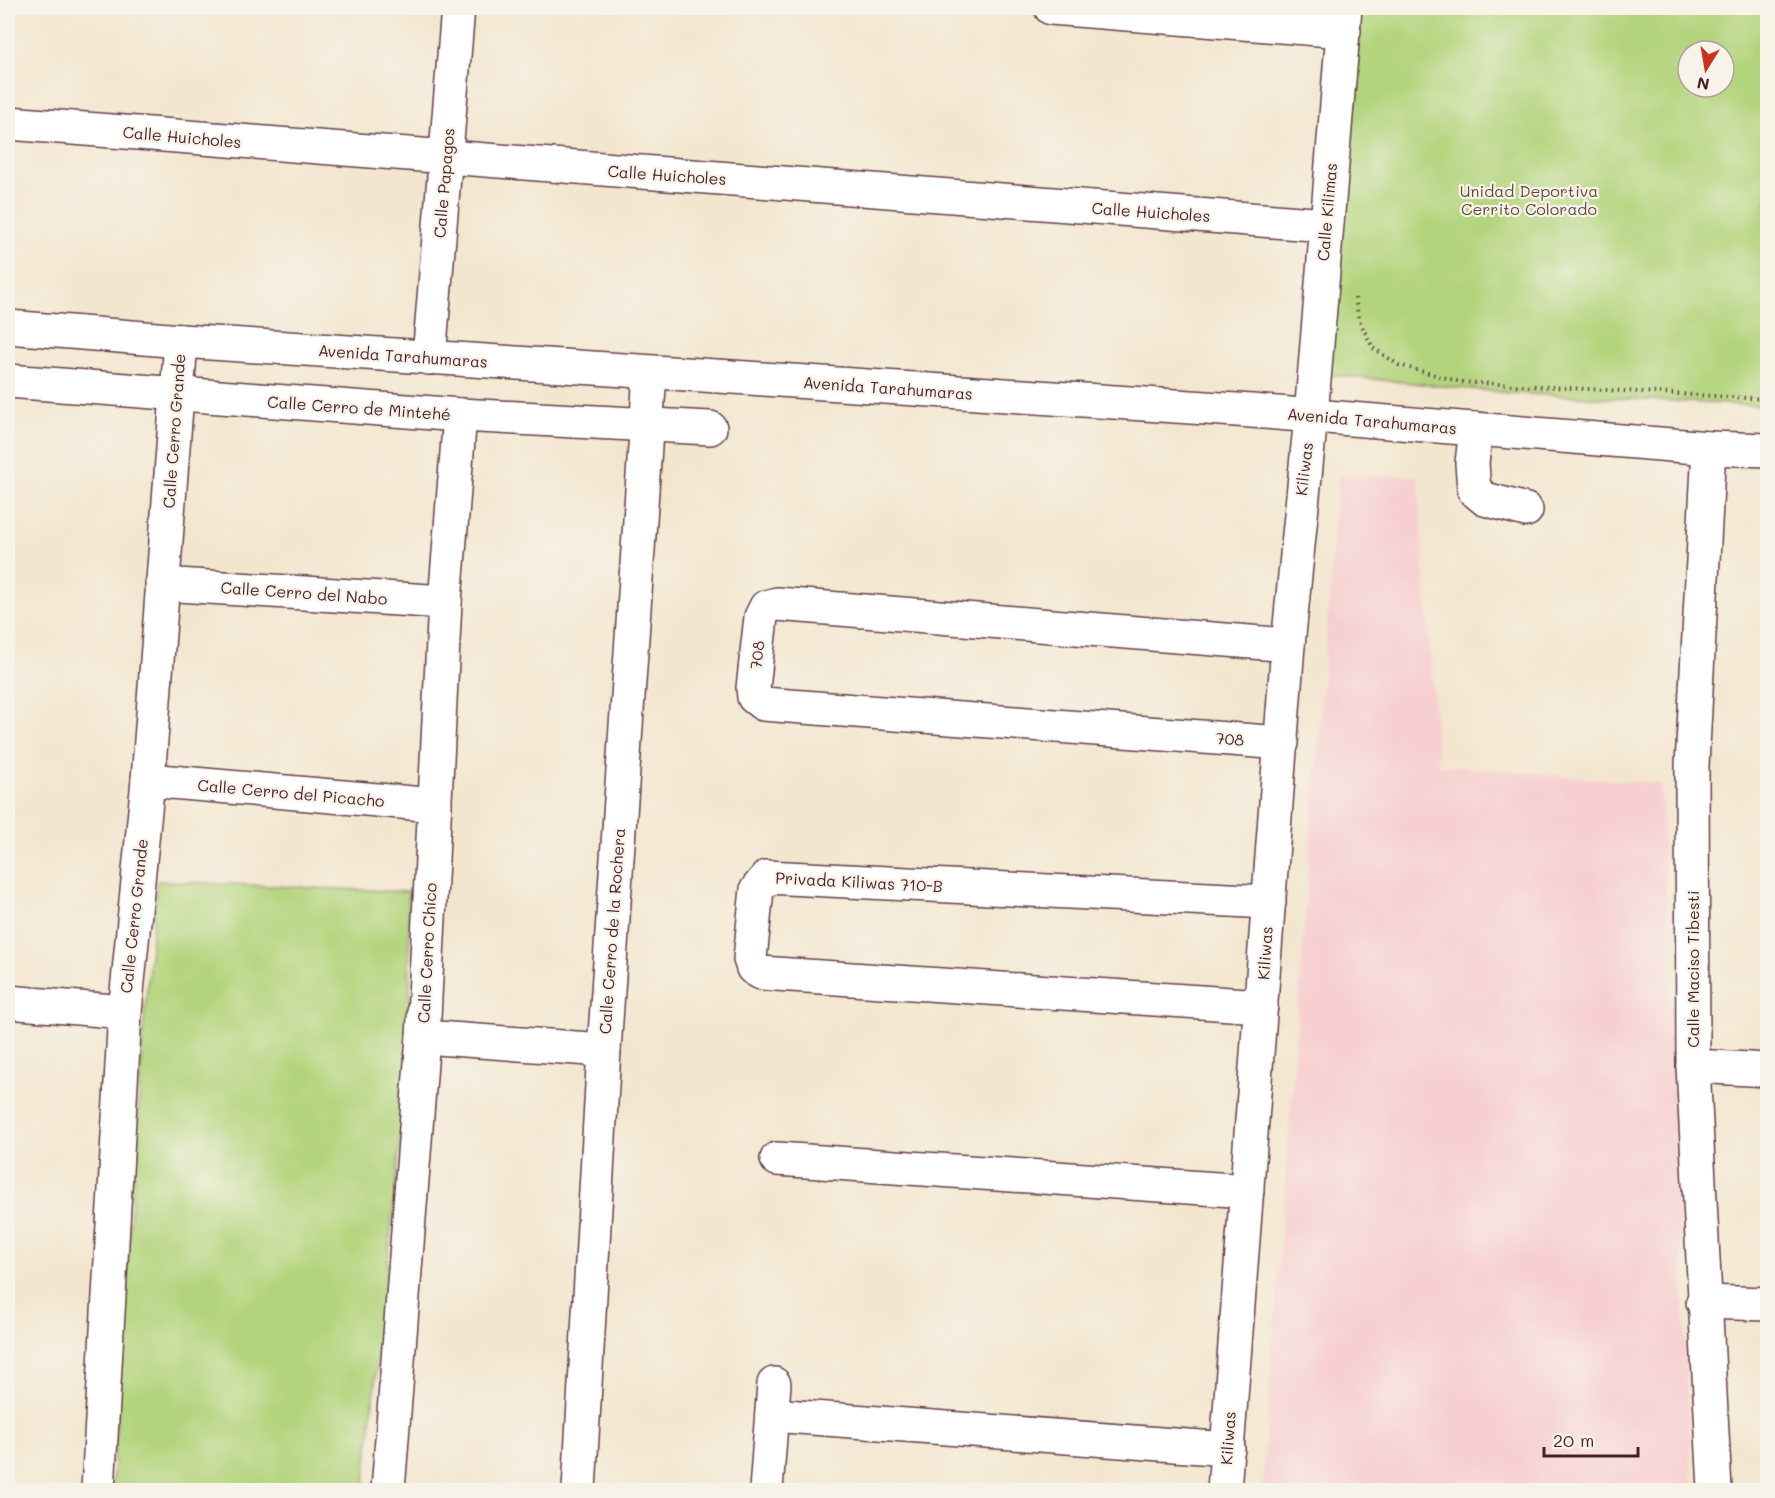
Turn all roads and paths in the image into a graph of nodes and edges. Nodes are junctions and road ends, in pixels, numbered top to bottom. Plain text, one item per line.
1 (458, 8) edge
2 (1051, 8) edge
3 (1344, 19) edge
4 (8, 123) edge
5 (447, 158) junction
6 (1326, 225) junction
7 (1354, 296) dead end
8 (8, 327) edge
9 (181, 341) junction
10 (429, 358) junction
11 (650, 373) junction
12 (8, 381) edge
13 (175, 394) junction
14 (1767, 399) edge
15 (460, 415) junction
16 (1311, 416) junction
17 (646, 423) junction
18 (710, 428) dead end
19 (1476, 429) junction
20 (1708, 447) junction
21 (1767, 450) edge
22 (1526, 510) dead end
23 (162, 584) junction
24 (445, 602) junction
25 (1288, 645) junction
26 (1282, 743) junction
27 (148, 780) junction
28 (435, 805) junction
29 (1269, 902) junction
30 (8, 1002) edge
31 (1261, 1006) junction
32 (125, 1012) junction
33 (423, 1037) junction
34 (604, 1050) junction
35 (1693, 1066) junction
36 (1767, 1070) edge
37 (777, 1159) dead end
38 (1247, 1191) junction
39 (1703, 1302) junction
40 (1767, 1304) edge
41 (1228, 1449) junction
42 (98, 1491) edge
43 (388, 1491) edge
44 (579, 1491) edge
45 (766, 1491) edge
46 (1224, 1491) edge
47 (1715, 1491) edge

1 - 5 street, Calle Papagos
2 - 3 street
3 - 6 street, Calle Kilimas
4 - 5 street, Calle Huicholes
5 - 6 street, Calle Huicholes
5 - 10 street, Calle Papagos
6 - 16 street, Calle Kilimas
7 - 14 path
8 - 9 street, Avenida Tarahumaras
9 - 10 street, Avenida Tarahumaras
9 - 13 street, Calle Cerro Grande
10 - 11 street, Avenida Tarahumaras
11 - 16 street, Avenida Tarahumaras
11 - 17 street, Calle Cerro de la Rochera
12 - 13 street, Calle Cerro de Mintehé
13 - 15 street, Calle Cerro de Mintehé
13 - 23 street, Calle Cerro Grande
15 - 17 street, Calle Cerro de Mintehé
15 - 24 street, Calle Cerro Chico
16 - 19 street, Avenida Tarahumaras
16 - 25 street, Kiliwas
17 - 18 street, Calle Cerro de Mintehé
17 - 34 street, Calle Cerro de la Rochera
19 - 20 street, Avenida Tarahumaras
19 - 22 street
20 - 21 street, Avenida Tarahumaras
20 - 35 street, Calle Maciso Tibesti
23 - 24 street, Calle Cerro del Nabo
23 - 27 street, Calle Cerro Grande
24 - 28 street, Calle Cerro Chico
25 - 26 street, Kiliwas
25 - 26 street, 708
26 - 29 street, Kiliwas
27 - 28 street, Calle Cerro del Picacho
27 - 32 street, Calle Cerro Grande
28 - 33 street, Calle Cerro Chico
29 - 31 street, Kiliwas
29 - 31 street, Privada Kiliwas 710-B
30 - 32 street
31 - 38 street, Kiliwas
32 - 42 street, Calle Cerro Grande
33 - 34 street
33 - 43 street, Calle Cerro Chico
34 - 44 street, Calle Cerro de la Rochera
35 - 36 street
35 - 39 street, Calle Maciso Tibesti
37 - 38 street
38 - 41 street, Kiliwas
39 - 40 street
39 - 47 street, Calle Maciso Tibesti
41 - 45 street
41 - 46 street, Kiliwas

